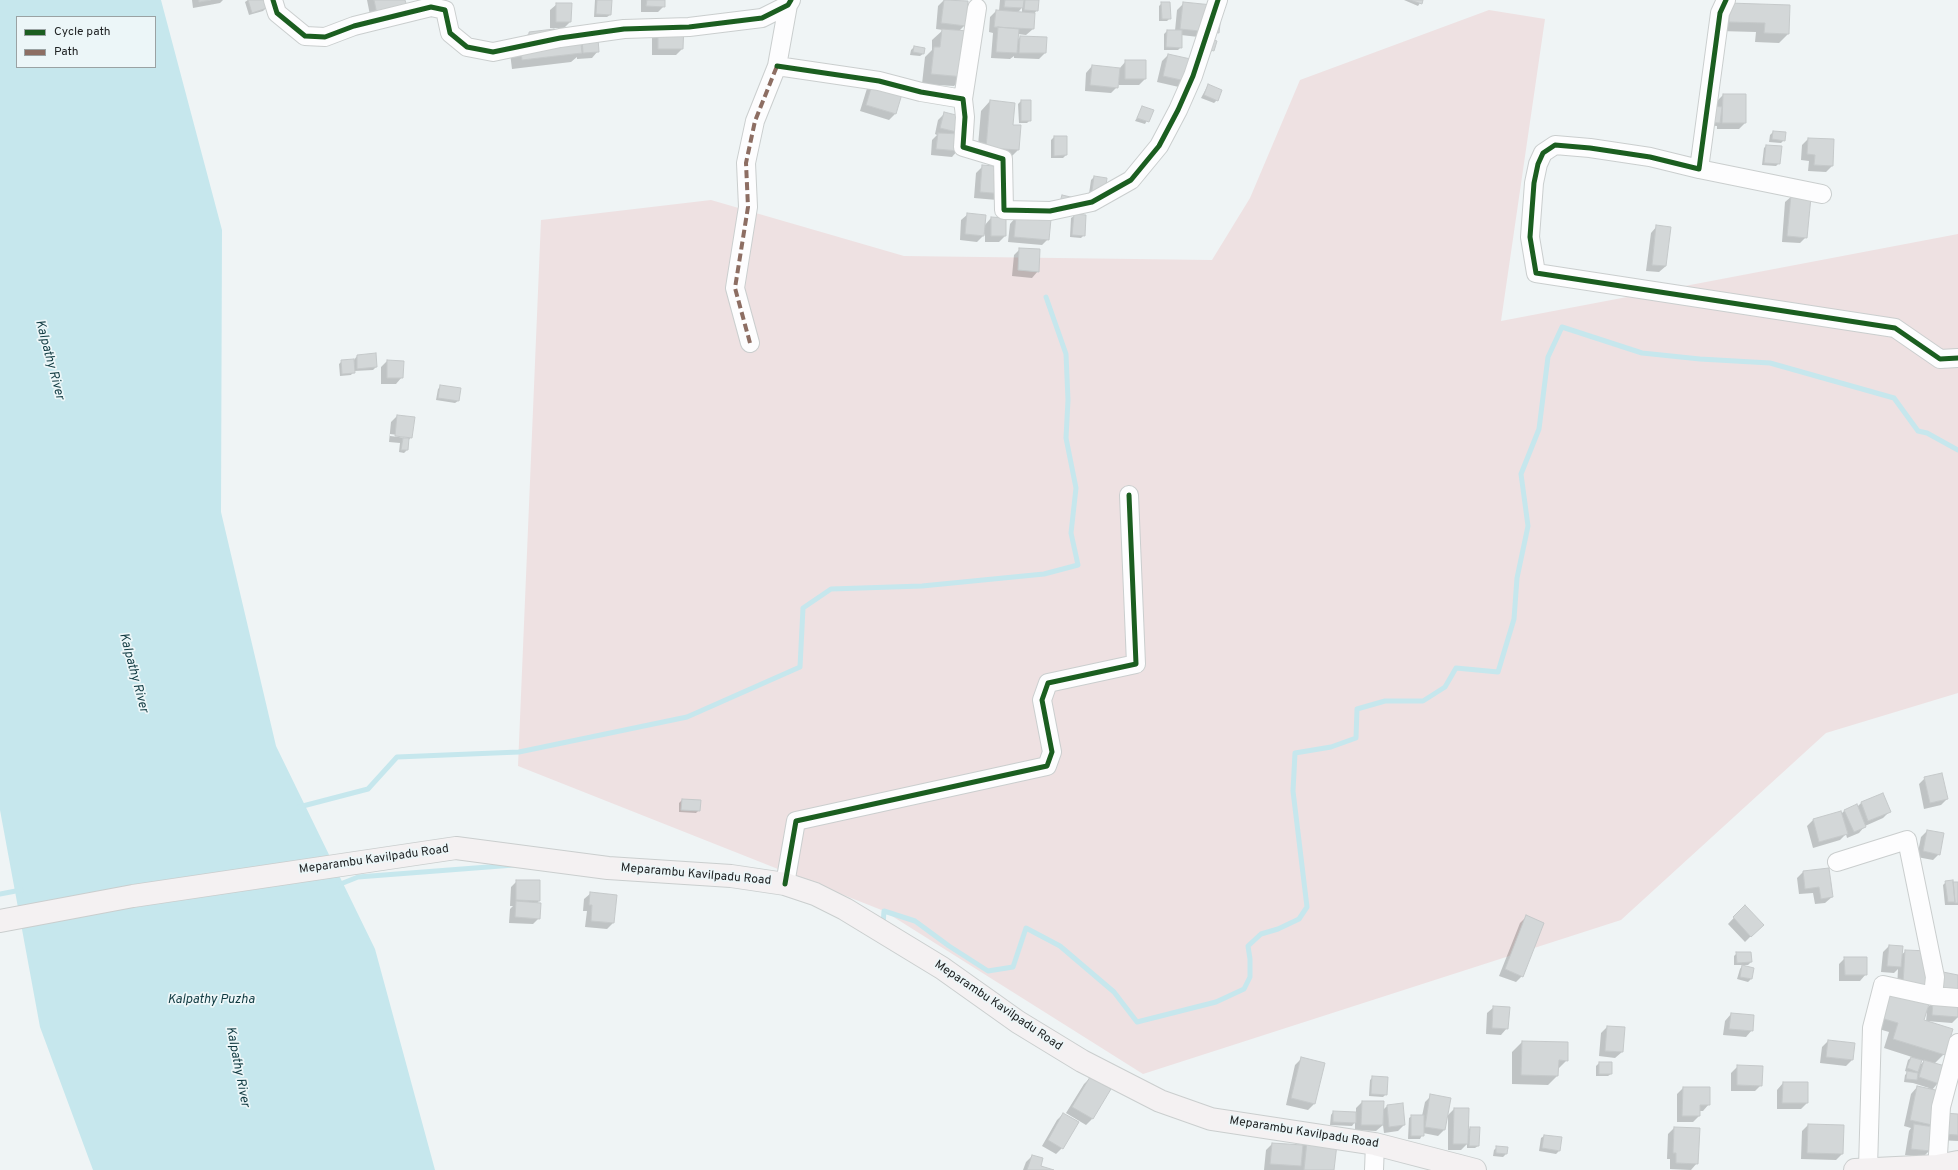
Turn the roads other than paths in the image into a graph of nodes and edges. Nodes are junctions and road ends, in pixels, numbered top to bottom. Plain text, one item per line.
1 (273, 0) edge
2 (1218, 0) edge
3 (1726, 0) edge
4 (789, 2) edge
5 (448, 5) edge
6 (977, 8) dead end
7 (777, 66) junction
8 (963, 99) junction
9 (1699, 169) junction
10 (1822, 194) dead end
11 (750, 343) dead end
12 (1958, 358) edge
13 (1129, 495) dead end
14 (1837, 862) dead end
15 (785, 884) junction
16 (0, 921) edge
17 (1933, 996) junction
18 (1958, 998) edge
19 (1958, 1043) edge
20 (1375, 1144) junction
21 (1944, 1166) edge
22 (1861, 1169) edge
23 (1374, 1170) edge
24 (1475, 1170) edge

1 - 5 street
2 - 8 street
3 - 9 street
4 - 5 street
4 - 7 street
6 - 8 street
7 - 8 street
7 - 11 street
9 - 10 street
9 - 12 street
13 - 15 street
14 - 17 street
15 - 16 main road, Meparambu Kavilpadu Road
15 - 20 main road, Meparambu Kavilpadu Road
17 - 18 street
17 - 22 street
19 - 21 street
20 - 23 street
20 - 24 main road, Meparambu Kavilpadu Road
21 - 22 main road

